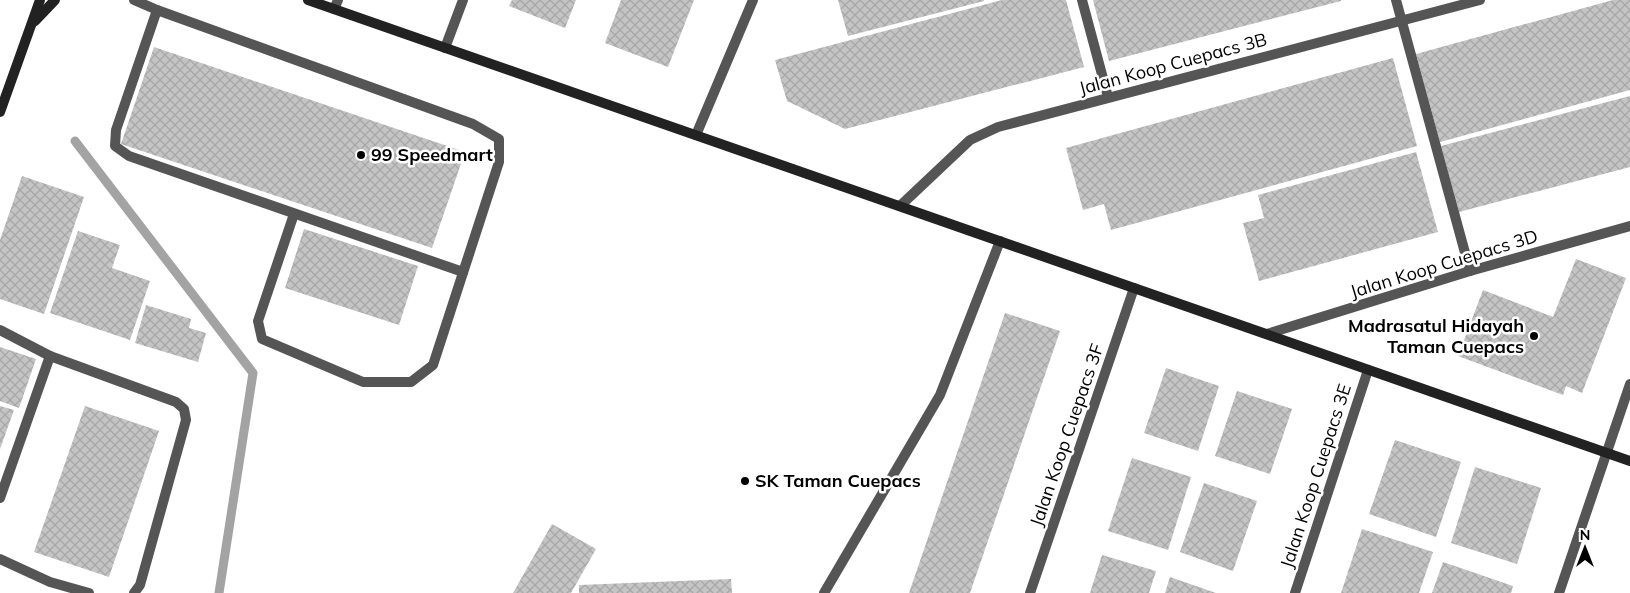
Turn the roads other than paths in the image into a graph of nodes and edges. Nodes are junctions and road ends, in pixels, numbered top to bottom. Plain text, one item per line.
1 (40, 0) edge
2 (55, 0) edge
3 (134, 0) edge
4 (308, 0) edge
5 (463, 0) edge
6 (753, 0) edge
7 (1082, 0) edge
8 (1396, 0) edge
9 (1480, 0) edge
10 (336, 4) edge
11 (157, 10) junction
12 (1402, 20) junction
13 (30, 29) junction
14 (445, 48) junction
15 (1108, 97) junction
16 (0, 112) edge
17 (696, 135) junction
18 (900, 206) junction
19 (294, 214) junction
20 (1630, 226) edge
21 (1000, 241) junction
22 (463, 272) junction
23 (1470, 272) junction
24 (1134, 288) junction
25 (0, 330) edge
26 (1267, 334) junction
27 (50, 356) junction
28 (1368, 370) junction
29 (1630, 384) edge
30 (1607, 453) junction
31 (1630, 461) edge
32 (0, 498) edge
33 (0, 559) edge
34 (89, 593) edge
35 (134, 593) edge
36 (824, 593) edge
37 (1030, 593) edge
38 (1295, 593) edge
39 (1559, 593) edge

1 - 13 street
2 - 13 street
3 - 11 street
4 - 10 street
5 - 14 street
6 - 17 street
7 - 15 street
8 - 12 street
9 - 12 street, Jalan Koop Cuepacs 3B
10 - 14 street
11 - 19 street
11 - 22 street
12 - 15 street, Jalan Koop Cuepacs 3B
12 - 23 street
13 - 16 street
14 - 17 street
15 - 18 street, Jalan Koop Cuepacs 3B
17 - 18 street
18 - 21 street
19 - 22 street
19 - 22 street
20 - 23 street, Jalan Koop Cuepacs 3D
21 - 24 street
21 - 36 street
23 - 26 street, Jalan Koop Cuepacs 3D
24 - 26 street
24 - 37 street, Jalan Koop Cuepacs 3F
25 - 27 street
26 - 28 street
27 - 32 street
27 - 35 street
28 - 30 street
28 - 38 street, Jalan Koop Cuepacs 3E
29 - 30 street
30 - 31 street
30 - 39 street
33 - 34 street

